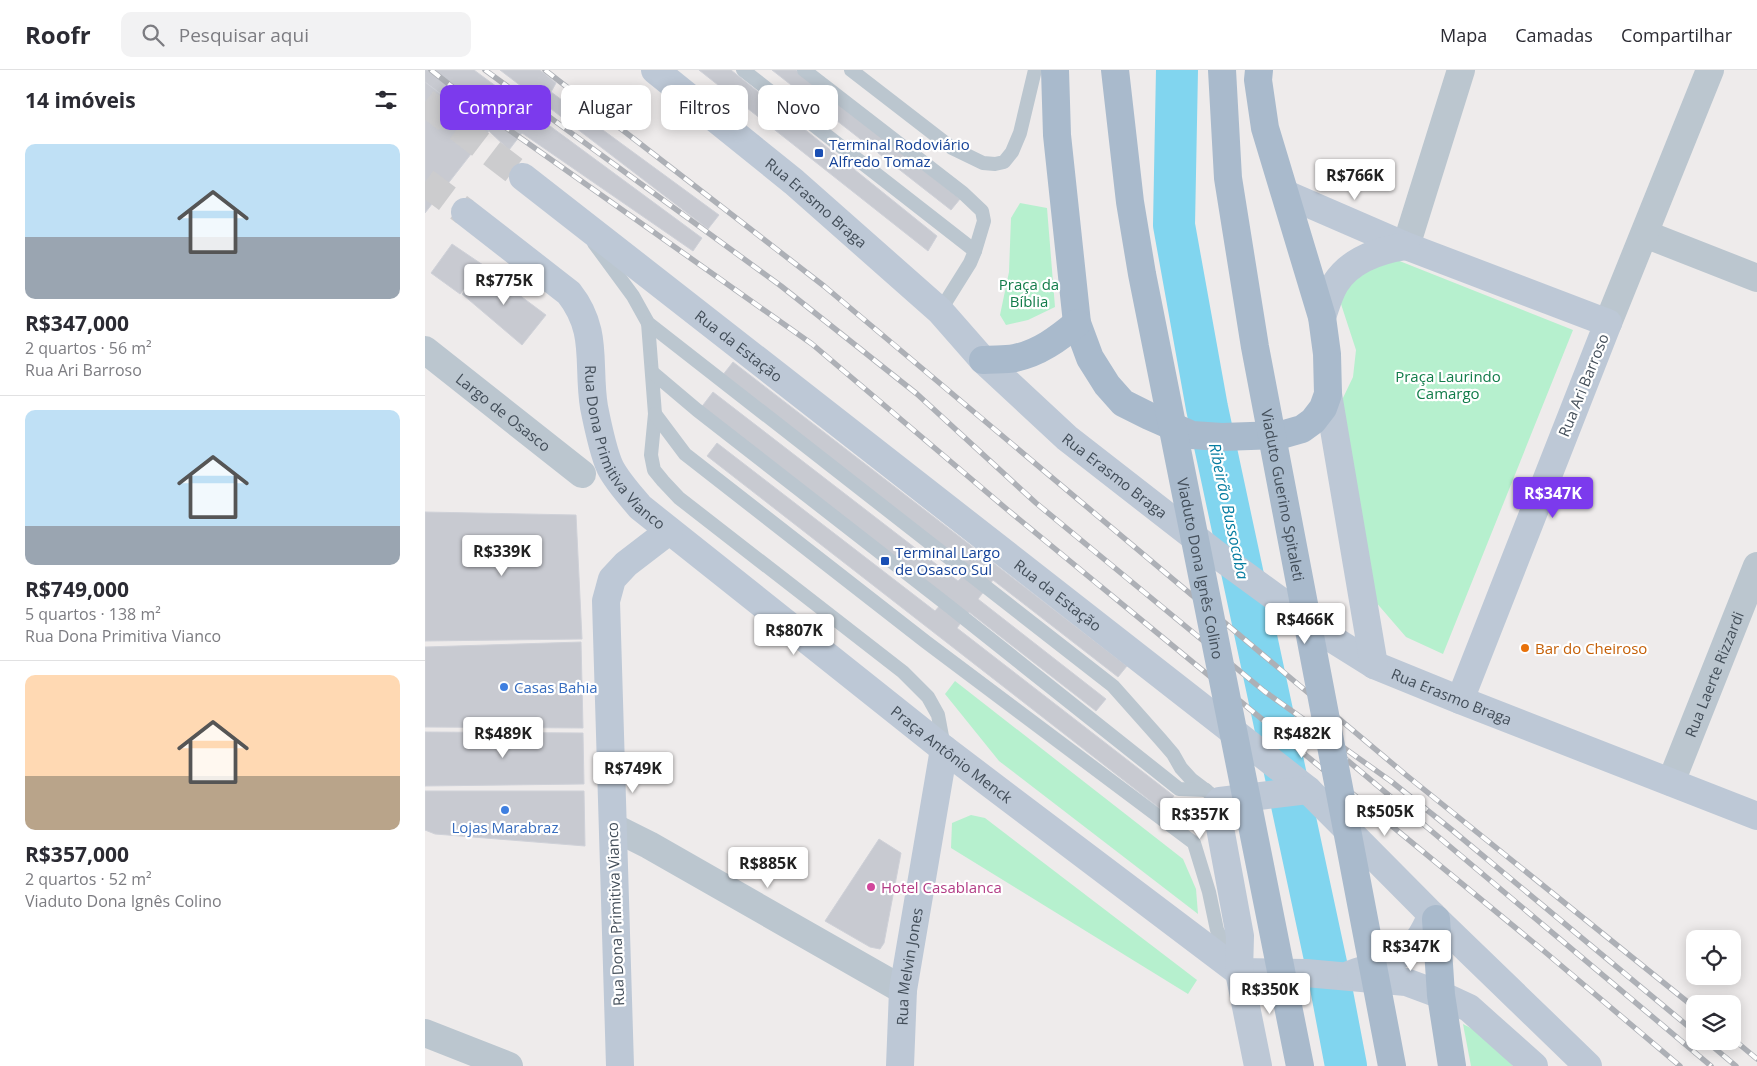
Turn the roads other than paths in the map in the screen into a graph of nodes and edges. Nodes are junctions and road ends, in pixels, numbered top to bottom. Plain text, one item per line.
1 (655, 70) edge
2 (743, 70) edge
3 (804, 70) edge
4 (851, 70) edge
5 (1035, 70) edge
6 (1055, 70) edge
7 (1115, 70) edge
8 (1222, 70) edge
9 (1259, 70) edge
10 (1461, 70) edge
11 (1710, 70) edge
12 (523, 177) tunnel mouth
13 (1286, 194) junction
14 (465, 212) tunnel mouth
15 (570, 214) junction
16 (1645, 234) junction
17 (1406, 246) junction
18 (975, 251) junction
19 (1757, 278) edge
20 (941, 311) junction
21 (1322, 317) junction
22 (648, 323) junction
23 (1077, 323) junction
24 (1608, 323) junction
25 (425, 350) edge
26 (983, 360) junction
27 (652, 372) junction
28 (1328, 394) junction
29 (655, 414) junction
30 (582, 474) dead end
31 (669, 531) junction
32 (1757, 566) edge
33 (1375, 665) junction
34 (1460, 700) junction
35 (944, 749) junction
36 (1671, 782) junction
37 (1298, 791) junction
38 (1213, 796) junction
39 (1757, 816) edge
40 (613, 827) junction
41 (1434, 917) junction
42 (1239, 972) junction
43 (1344, 976) junction
44 (903, 990) junction
45 (1441, 995) junction
46 (425, 1033) edge
47 (509, 1066) edge
48 (620, 1066) edge
49 (900, 1066) edge
50 (1258, 1066) edge
51 (1300, 1066) edge
52 (1392, 1066) edge
53 (1452, 1066) edge
54 (1534, 1066) edge
55 (1588, 1066) edge

1 - 20 main road, Rua Erasmo Braga
2 - 18 lane
3 - 18 lane
4 - 5 lane
6 - 23 main road
7 - 51 main road, Viaduto Dona Ignês Colino, bridge
8 - 52 main road, Viaduto Guerino Spitaleti, bridge
9 - 13 main road
10 - 17 street
11 - 16 street, Rua Ari Barroso
12 - 15 main road
13 - 17 main road
13 - 21 main road
14 - 31 main road, Rua Dona Primitiva Vianco
15 - 22 lane
15 - 37 main road, Rua da Estação
16 - 19 street
16 - 24 street, Rua Ari Barroso
17 - 21 main road
17 - 24 main road
18 - 20 lane
20 - 26 main road, Rua Erasmo Braga
21 - 28 main road
22 - 27 lane
22 - 38 lane
23 - 26 main road
23 - 28 main road
24 - 34 main road, Rua Ari Barroso
25 - 30 street, Largo de Osasco
26 - 33 main road, Rua Erasmo Braga
27 - 29 lane
27 - 38 lane
28 - 33 main road
29 - 35 lane
29 - 42 lane
31 - 35 main road, Praça Antônio Menck
31 - 40 main road, Rua Dona Primitiva Vianco
32 - 36 street, Rua Laerte Rizzardi
33 - 34 main road, Rua Erasmo Braga
34 - 36 main road, Rua Erasmo Braga
35 - 42 main road, Praça Antônio Menck
35 - 44 main road, Rua Melvin Jones
36 - 39 main road, Rua Erasmo Braga
37 - 38 main road
37 - 41 main road, Rua da Estação
38 - 42 main road
40 - 44 street
40 - 48 main road, Rua Dona Primitiva Vianco
41 - 43 main road
41 - 45 main road
41 - 55 main road, Rua da Estação
42 - 43 main road
42 - 50 main road
43 - 45 main road
44 - 49 main road, Rua Melvin Jones
45 - 53 main road
45 - 54 main road
46 - 47 street

